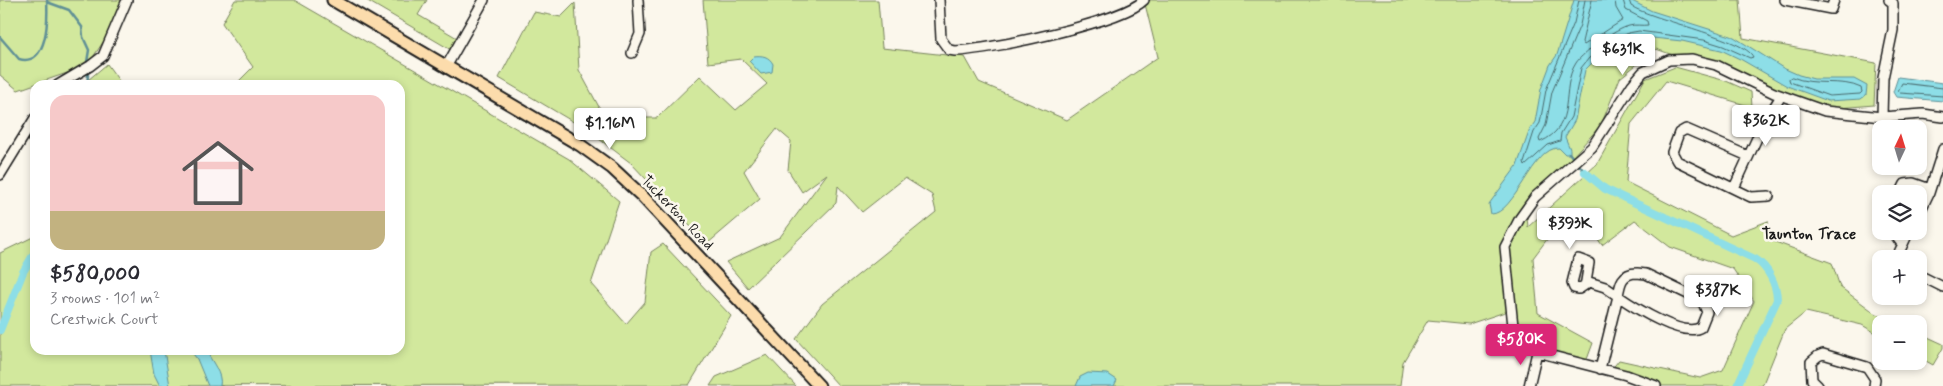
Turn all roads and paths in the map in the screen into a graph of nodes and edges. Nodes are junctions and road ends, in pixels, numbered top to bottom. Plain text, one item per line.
1 (127, 0) edge
2 (333, 0) edge
3 (484, 0) edge
4 (638, 0) edge
5 (939, 0) edge
6 (1144, 0) edge
7 (1785, 0) edge
8 (1834, 0) edge
9 (1889, 0) edge
10 (632, 53) dead end
11 (446, 66) junction
12 (66, 80) edge
13 (1781, 96) junction
14 (1882, 116) junction
15 (1943, 117) edge
16 (30, 126) edge
17 (1943, 149) edge
18 (1748, 156) junction
19 (0, 174) edge
20 (1904, 185) edge
21 (1920, 185) edge
22 (1927, 187) edge
23 (1734, 188) junction
24 (1930, 188) junction
25 (1927, 195) edge
26 (1769, 196) dead end
27 (1899, 240) edge
28 (1904, 240) edge
29 (1902, 244) junction
30 (1900, 250) edge
31 (1927, 279) edge
32 (1586, 281) dead end
33 (1943, 287) edge
34 (1618, 296) junction
35 (1537, 352) junction
36 (1600, 369) junction
37 (819, 386) edge
38 (1529, 386) edge
39 (1656, 386) edge
40 (1818, 386) edge
41 (1874, 386) edge

1 - 12 street
2 - 11 main road, Tuckerton Road
3 - 11 street
4 - 10 street
5 - 6 street
7 - 8 street
9 - 14 street
11 - 37 main road, Tuckerton Road
13 - 14 street
13 - 18 street
13 - 35 street
14 - 15 street
16 - 19 street
17 - 24 street
18 - 23 street
18 - 23 street
20 - 21 street
22 - 24 street
23 - 26 street
24 - 25 street
27 - 29 street
28 - 29 street
29 - 30 street
31 - 33 street
32 - 34 street
34 - 34 street
34 - 36 street
35 - 36 street
35 - 38 street
36 - 39 street
40 - 41 street

